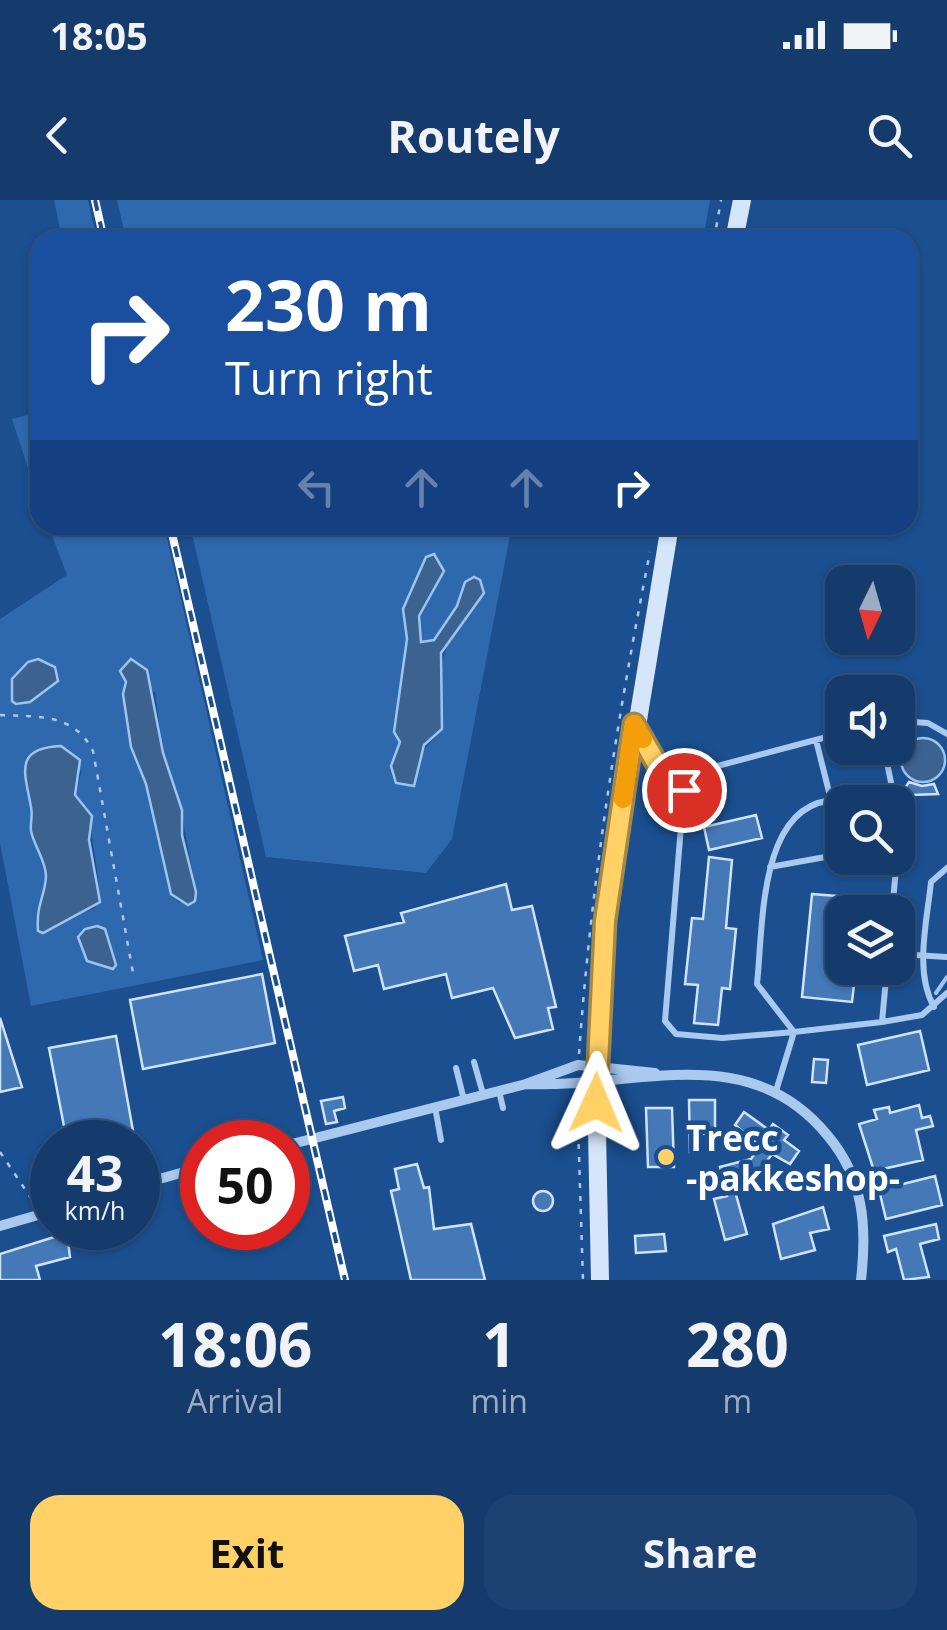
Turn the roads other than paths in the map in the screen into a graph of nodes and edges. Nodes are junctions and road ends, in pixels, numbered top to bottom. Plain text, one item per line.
1 (742, 200) edge
2 (736, 230) edge
3 (668, 535) edge
4 (915, 722) edge
5 (634, 724) junction
6 (947, 734) edge
7 (825, 738) edge
8 (816, 740) junction
9 (827, 785) edge
10 (684, 790) junction
11 (825, 805) edge
12 (825, 855) edge
13 (770, 867) junction
14 (947, 868) edge
15 (947, 956) edge
16 (915, 957) edge
17 (924, 958) junction
18 (885, 985) edge
19 (947, 993) edge
20 (934, 1008) junction
21 (882, 1022) junction
22 (794, 1032) junction
23 (474, 1062) dead end
24 (456, 1068) dead end
25 (590, 1068) junction
26 (659, 1074) junction
27 (526, 1084) junction
28 (499, 1091) junction
29 (776, 1091) junction
30 (483, 1095) junction
31 (464, 1100) junction
32 (436, 1107) junction
33 (503, 1108) dead end
34 (310, 1139) edge
35 (441, 1140) dead end
36 (30, 1217) edge
37 (0, 1226) edge
38 (600, 1280) edge
39 (861, 1280) edge

1 - 2 main road
3 - 5 main road
4 - 6 lane
5 - 10 lane
5 - 25 main road
7 - 8 lane
8 - 9 lane
8 - 10 lane
10 - 22 lane
11 - 13 lane
12 - 13 lane
13 - 22 lane
14 - 17 lane
15 - 17 lane
16 - 17 lane
17 - 20 lane
18 - 21 lane
19 - 20 lane
20 - 21 lane
21 - 22 lane
22 - 29 lane
23 - 30 lane
24 - 31 lane
25 - 26 street
25 - 26 street
25 - 27 street
25 - 27 street
25 - 38 main road
26 - 29 street
27 - 28 street
28 - 30 street
28 - 33 lane
29 - 39 street
30 - 31 street
31 - 32 street
32 - 34 street
32 - 35 lane
36 - 37 street

